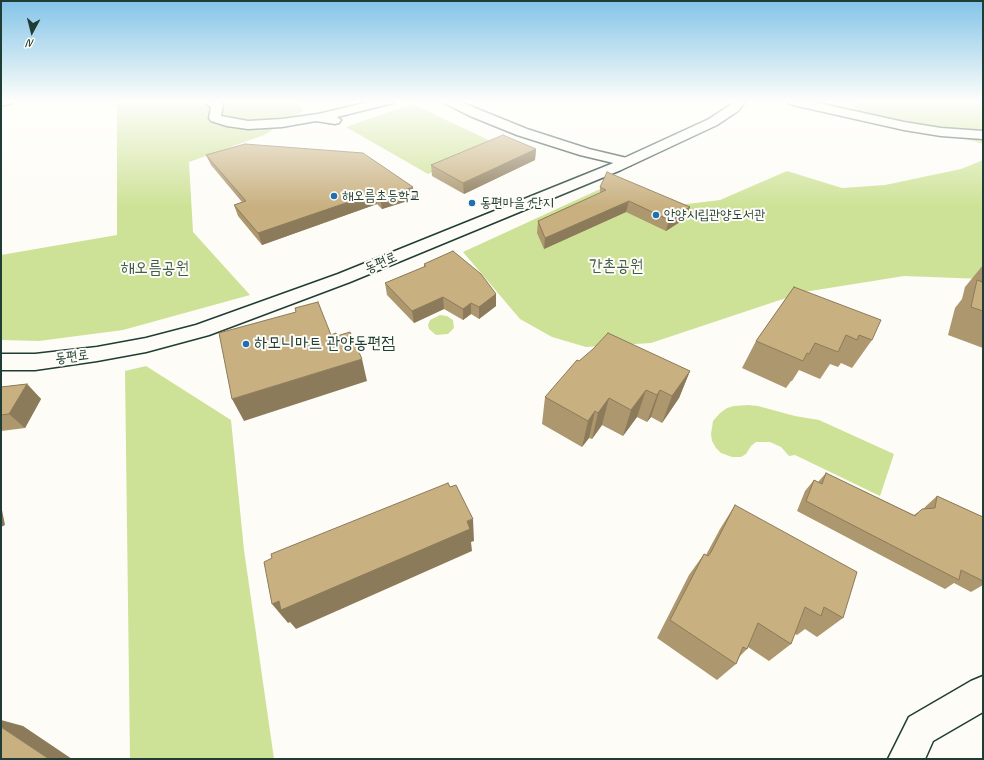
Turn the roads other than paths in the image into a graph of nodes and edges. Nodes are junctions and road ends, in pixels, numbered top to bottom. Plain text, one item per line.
1 (536, 136) edge
2 (682, 136) edge
3 (626, 162) junction
4 (1, 362) edge
5 (983, 693) edge
6 (906, 759) edge

1 - 3 street
2 - 3 street, 동편로
3 - 4 street, 동편로
5 - 6 street

